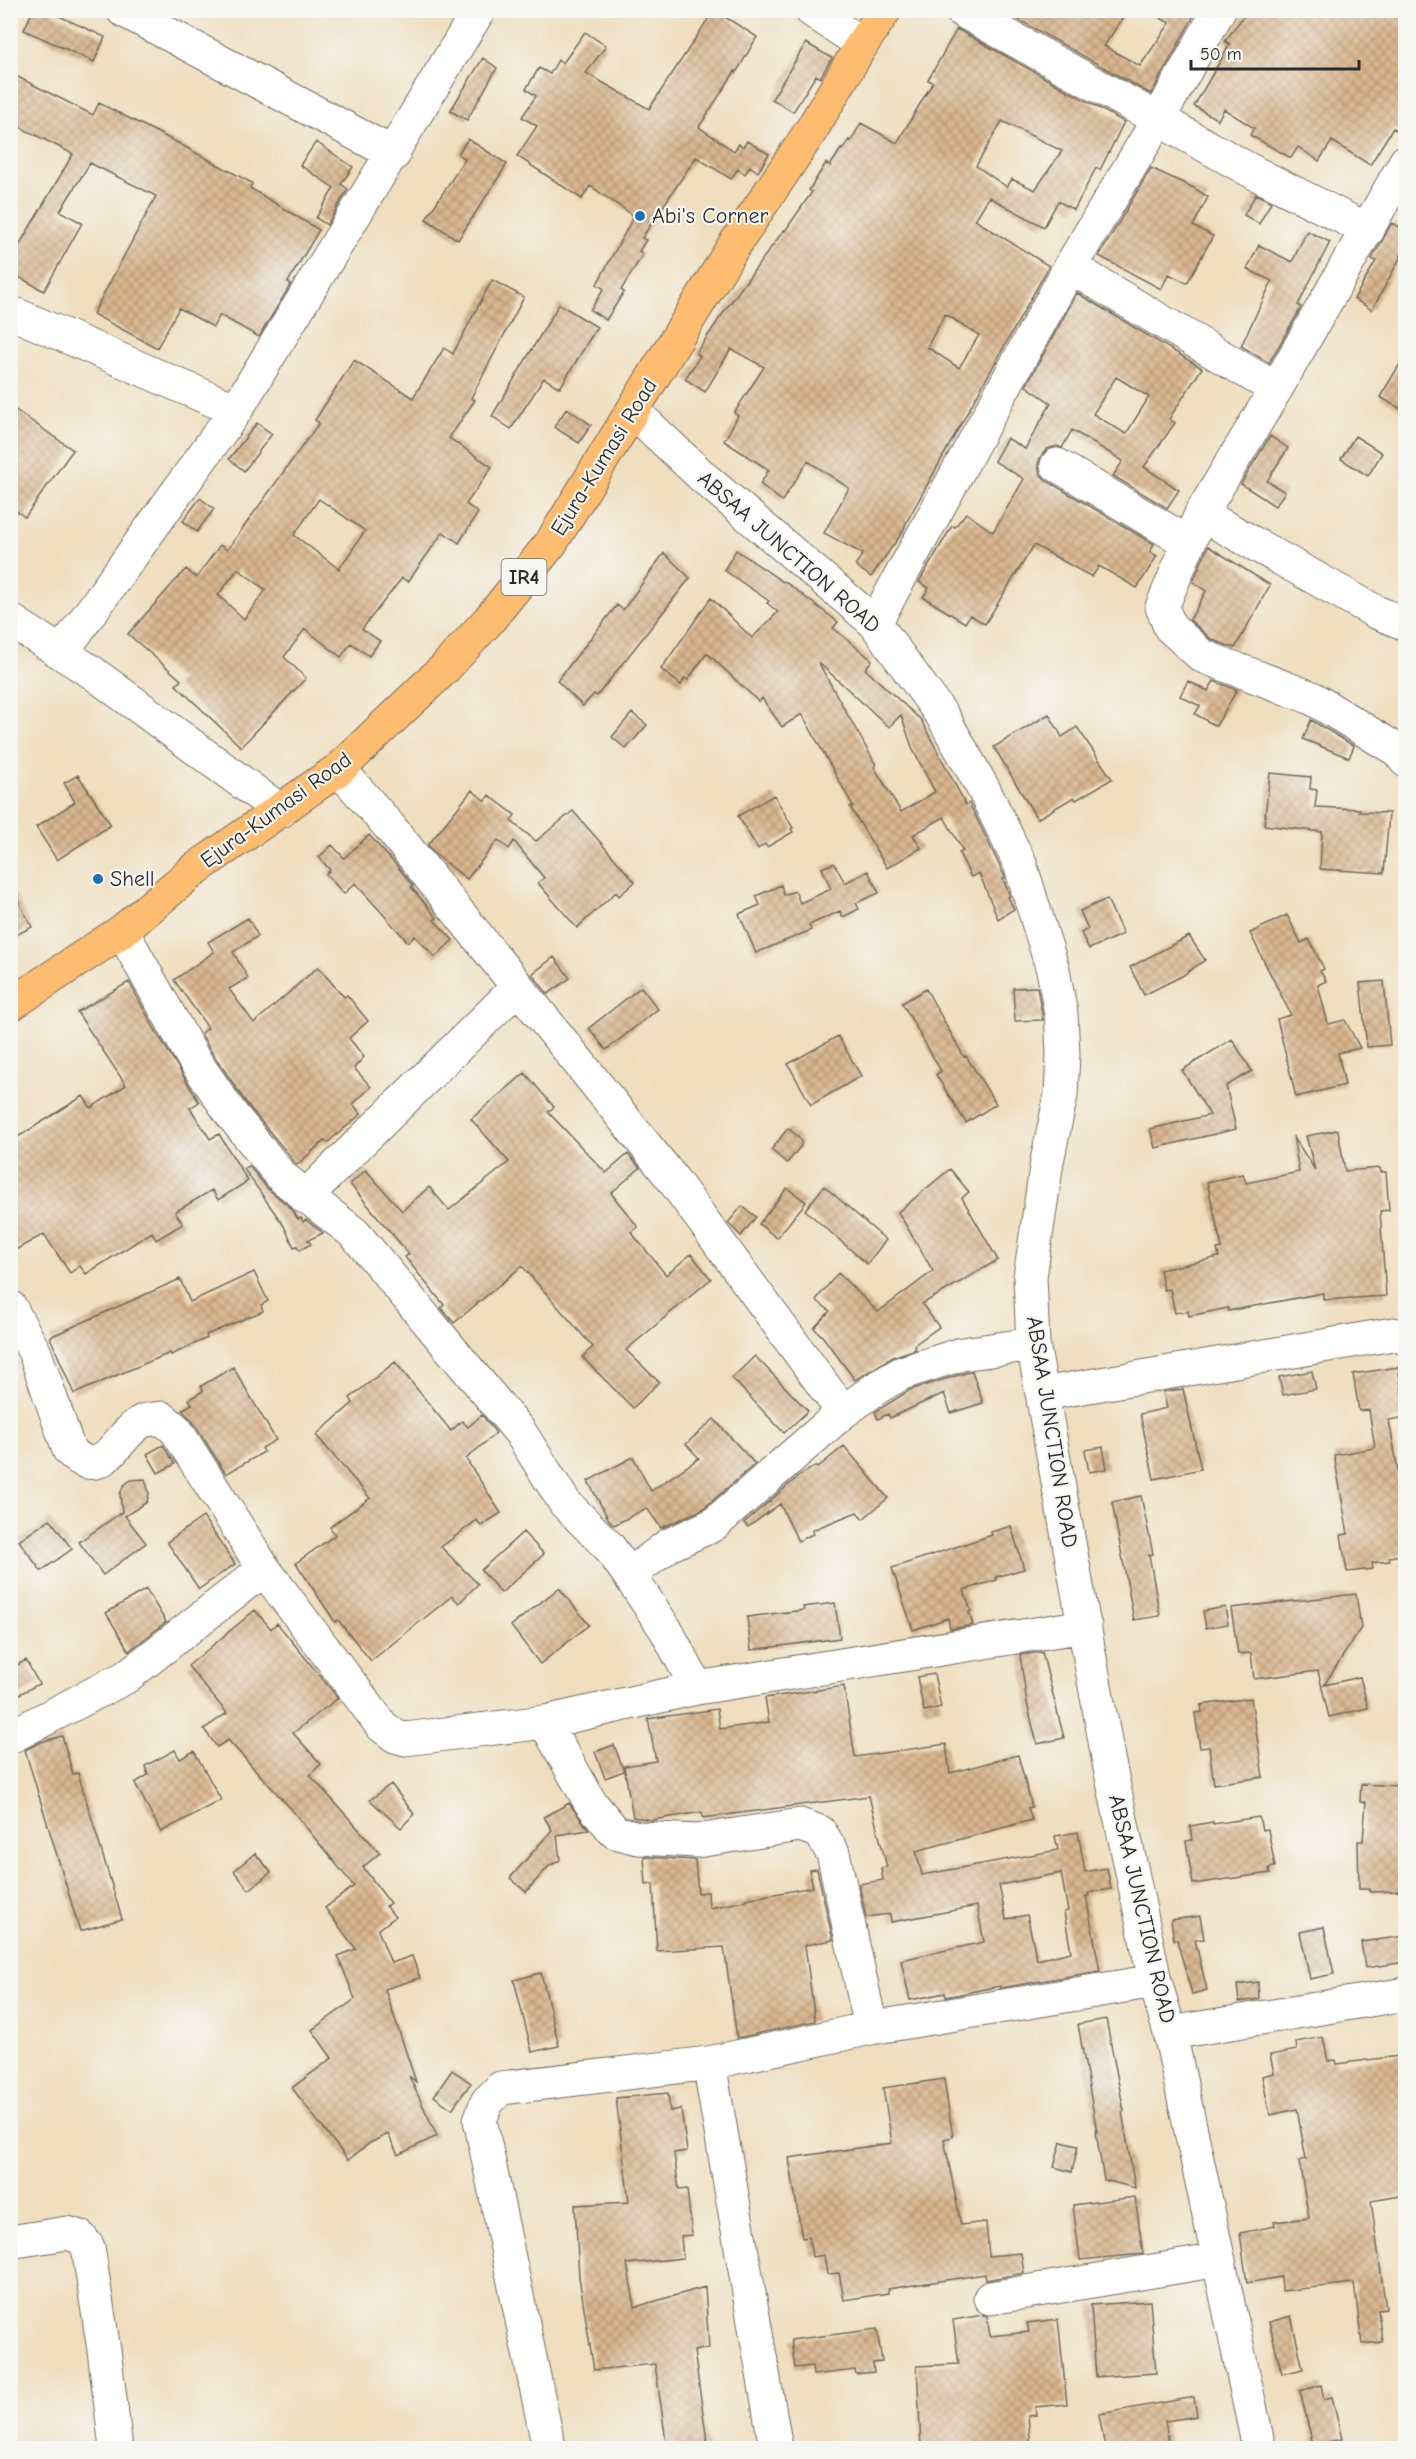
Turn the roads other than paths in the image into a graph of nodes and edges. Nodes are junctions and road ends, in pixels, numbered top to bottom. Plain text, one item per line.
1 (123, 10) edge
2 (479, 10) edge
3 (811, 10) edge
4 (885, 10) edge
5 (961, 10) edge
6 (1219, 10) edge
7 (862, 44) junction
8 (1158, 120) junction
9 (394, 154) junction
10 (1406, 161) edge
11 (1368, 230) junction
12 (1070, 267) junction
13 (10, 312) edge
14 (1276, 389) junction
15 (236, 410) junction
16 (633, 411) junction
17 (1057, 465) dead end
18 (1195, 529) junction
19 (10, 620) edge
20 (875, 623) junction
21 (1406, 624) edge
22 (62, 652) junction
23 (1406, 761) edge
24 (339, 769) junction
25 (281, 811) junction
26 (122, 931) junction
27 (518, 987) junction
28 (10, 1005) edge
29 (305, 1197) junction
30 (10, 1308) edge
31 (1401, 1331) edge
32 (1033, 1344) junction
33 (1042, 1394) junction
34 (843, 1412) junction
35 (264, 1569) junction
36 (629, 1575) junction
37 (1085, 1626) junction
38 (696, 1688) junction
39 (545, 1722) junction
40 (10, 1737) edge
41 (1155, 1981) junction
42 (1406, 1995) edge
43 (871, 2028) junction
44 (1170, 2033) junction
45 (709, 2063) junction
46 (10, 2242) edge
47 (1219, 2260) junction
48 (990, 2298) dead end
49 (116, 2448) edge
50 (549, 2448) edge
51 (776, 2448) edge
52 (1259, 2448) edge

1 - 9 street
2 - 9 street
3 - 7 street
4 - 7 main road, Ejura-Kumasi Road / IR4
5 - 8 street
6 - 8 street
7 - 16 main road, Ejura-Kumasi Road / IR4
8 - 11 street
8 - 12 street
9 - 15 street
10 - 11 street
11 - 14 street
12 - 14 street
12 - 20 street
13 - 15 street
14 - 18 street
15 - 22 street
16 - 20 street, ABSAA JUNCTION ROAD
16 - 24 main road, Ejura-Kumasi Road / IR4
17 - 18 street
18 - 21 street
18 - 23 street
19 - 22 street
20 - 32 street, ABSAA JUNCTION ROAD
22 - 25 street
24 - 25 main road, Ejura-Kumasi Road / IR4
24 - 27 street
25 - 26 main road, Ejura-Kumasi Road / IR4
26 - 28 main road, Ejura-Kumasi Road / IR4
26 - 29 street
27 - 29 street
27 - 34 street
29 - 36 street
30 - 35 street
31 - 33 street
32 - 33 street, ABSAA JUNCTION ROAD
32 - 34 street
33 - 37 street, ABSAA JUNCTION ROAD
34 - 36 street
35 - 39 street
35 - 40 street
36 - 38 street
37 - 38 street
37 - 41 street, ABSAA JUNCTION ROAD
38 - 39 street
39 - 43 street
41 - 43 street
41 - 44 street, ABSAA JUNCTION ROAD
42 - 44 street
43 - 45 street
44 - 47 street, ABSAA JUNCTION ROAD
45 - 50 street
45 - 51 street
46 - 49 street
47 - 48 street
47 - 52 street, ABSAA JUNCTION ROAD

